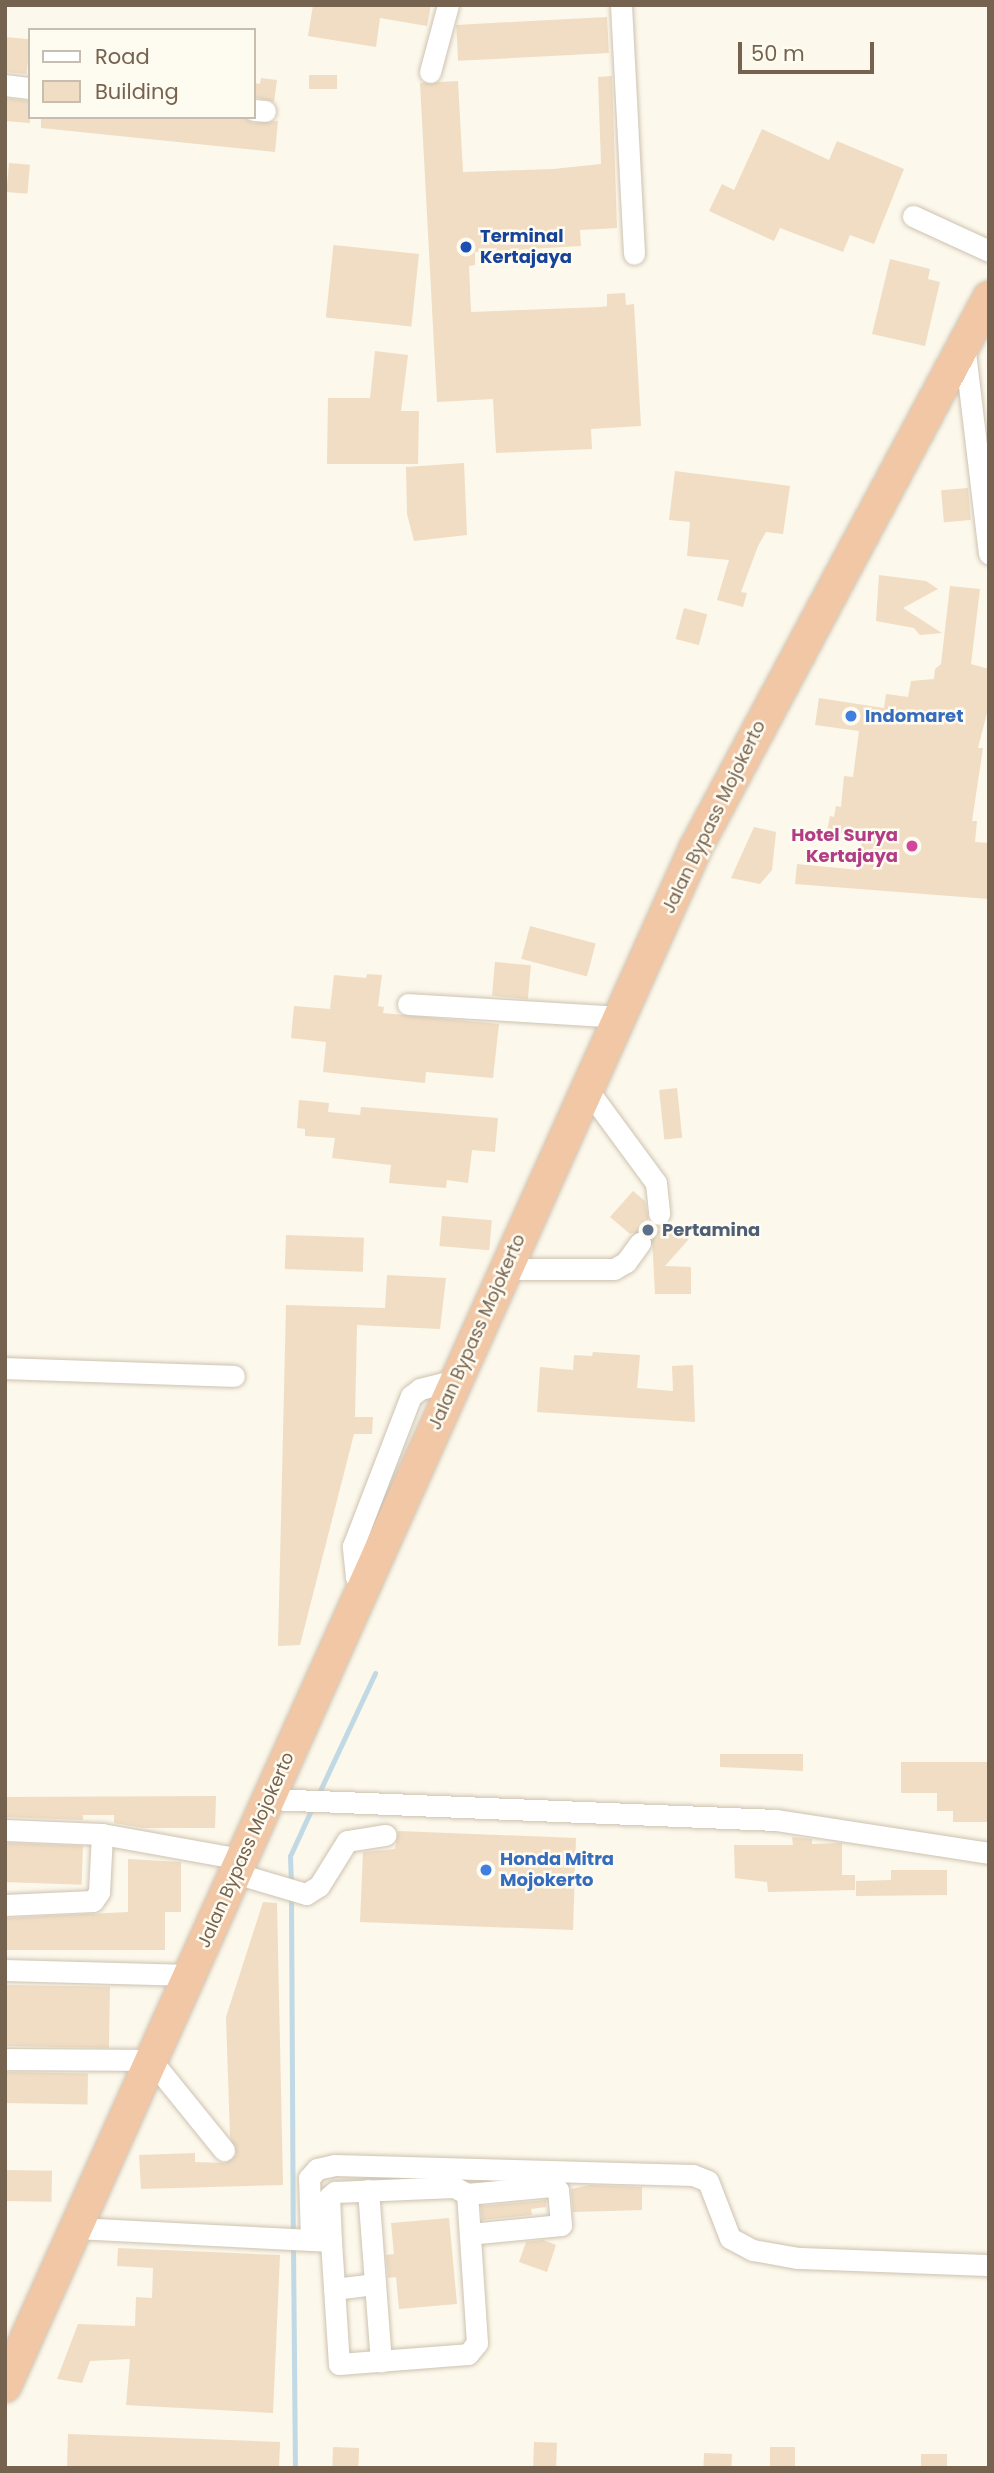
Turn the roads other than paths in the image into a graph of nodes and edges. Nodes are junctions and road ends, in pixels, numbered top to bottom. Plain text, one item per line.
1 (448, 5) edge
2 (621, 5) edge
3 (430, 72) dead end
4 (5, 85) edge
5 (28, 88) edge
6 (914, 216) dead end
7 (989, 251) edge
8 (634, 254) dead end
9 (989, 298) edge
10 (964, 343) junction
11 (989, 554) edge
12 (408, 1004) dead end
13 (619, 1017) junction
14 (587, 1089) junction
15 (659, 1213) tunnel mouth
16 (640, 1243) tunnel mouth
17 (506, 1269) junction
18 (5, 1368) edge
19 (234, 1376) dead end
20 (269, 1799) junction
21 (5, 1830) edge
22 (102, 1834) junction
23 (386, 1835) dead end
24 (989, 1853) edge
25 (238, 1866) junction
26 (5, 1905) edge
27 (5, 1970) edge
28 (191, 1975) junction
29 (5, 2059) edge
30 (151, 2060) junction
31 (224, 2150) dead end
32 (368, 2190) junction
33 (467, 2194) junction
34 (76, 2228) junction
35 (470, 2234) junction
36 (316, 2240) junction
37 (989, 2265) edge
38 (374, 2284) junction
39 (334, 2288) junction
40 (381, 2362) junction
41 (5, 2386) edge

1 - 3 street
2 - 8 street
4 - 5 street
6 - 7 street
9 - 10 highway, Jalan Bypass Mojokerto
10 - 11 street
10 - 13 highway, Jalan Bypass Mojokerto
12 - 13 street
13 - 14 highway, Jalan Bypass Mojokerto
14 - 15 street
14 - 17 highway, Jalan Bypass Mojokerto
16 - 17 street
17 - 20 highway, Jalan Bypass Mojokerto
18 - 19 street
20 - 24 street
20 - 25 highway, Jalan Bypass Mojokerto
21 - 22 street
22 - 25 street
22 - 26 street
23 - 25 street
25 - 28 highway, Jalan Bypass Mojokerto
27 - 28 street
28 - 30 highway, Jalan Bypass Mojokerto
29 - 30 street
30 - 31 street
30 - 34 highway, Jalan Bypass Mojokerto
32 - 33 street
32 - 36 street
32 - 38 street
33 - 35 street
33 - 35 street
34 - 36 street
34 - 41 highway, Jalan Bypass Mojokerto
35 - 40 street
36 - 37 street
36 - 39 street
38 - 39 street
38 - 40 street
39 - 40 street

